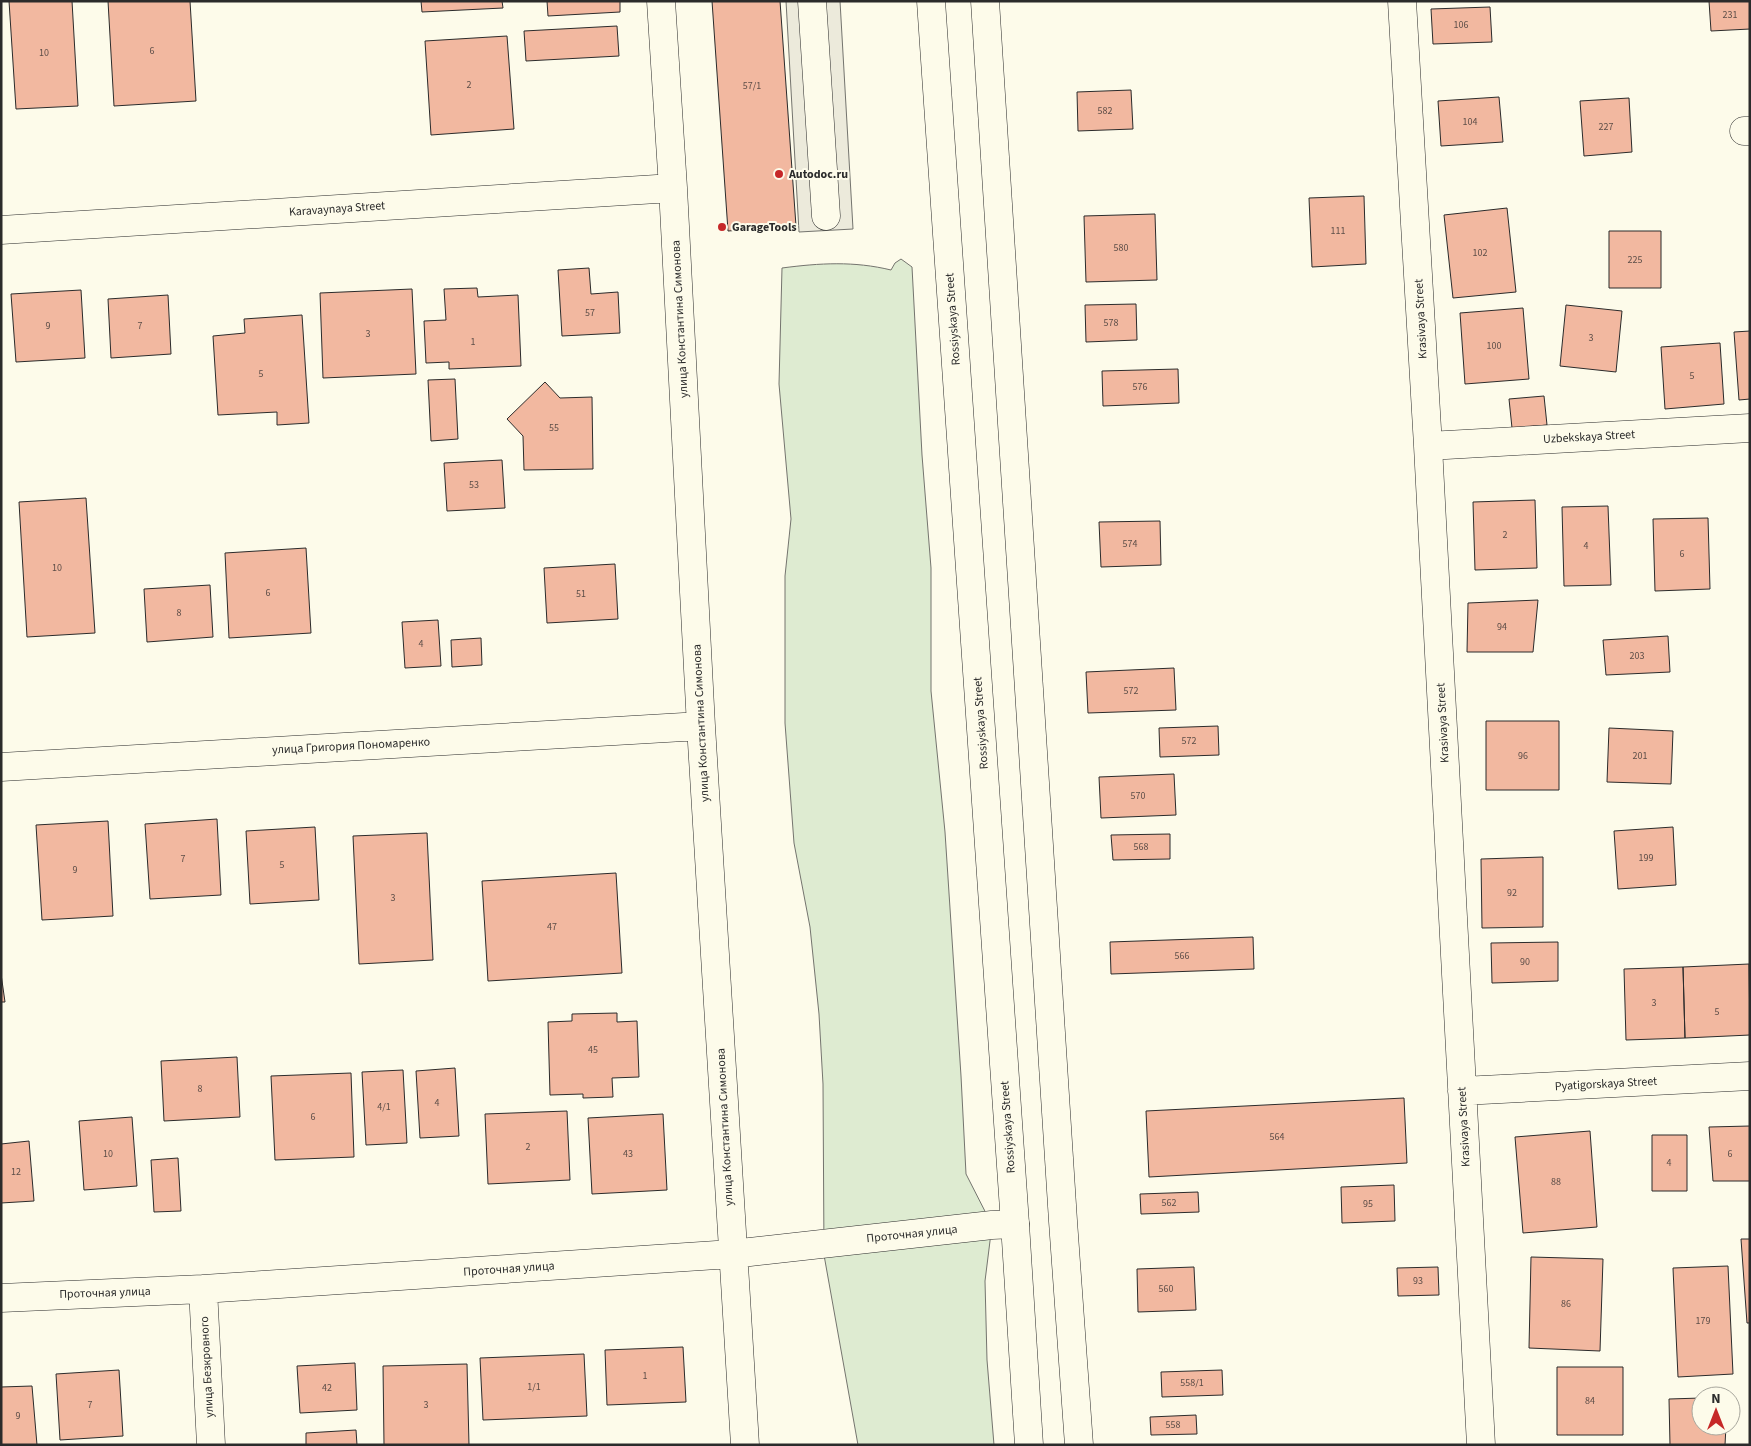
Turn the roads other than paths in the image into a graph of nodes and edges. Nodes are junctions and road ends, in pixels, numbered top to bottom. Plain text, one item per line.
1 (661, 1) edge
2 (812, 1) edge
3 (931, 1) edge
4 (986, 1) edge
5 (1402, 1) edge
6 (673, 188) junction
7 (826, 216) dead end
8 (1, 230) edge
9 (1750, 428) edge
10 (1428, 446) junction
11 (701, 726) junction
12 (1, 767) edge
13 (1750, 1076) edge
14 (1462, 1091) junction
15 (1015, 1224) junction
16 (732, 1254) junction
17 (203, 1289) junction
18 (1, 1298) edge
19 (211, 1445) edge
20 (745, 1445) edge
21 (1029, 1445) edge
22 (1079, 1445) edge
23 (1481, 1445) edge

1 - 6 street, улица Константина Симонова
2 - 7 street
3 - 15 street, Rossiyskaya Street
4 - 22 street
5 - 10 street, Krasivaya Street
6 - 8 street, Karavaynaya Street
6 - 11 street, улица Константина Симонова
9 - 10 street, Uzbekskaya Street
10 - 14 street, Krasivaya Street
11 - 12 street, улица Григория Пономаренко
11 - 16 street, улица Константина Симонова
13 - 14 street, Pyatigorskaya Street
14 - 23 street, Krasivaya Street
15 - 16 street, Проточная улица
15 - 21 street, Rossiyskaya Street
16 - 17 street, Проточная улица
16 - 20 street, улица Константина Симонова
17 - 18 street, Проточная улица
17 - 19 street, улица Безкровного

